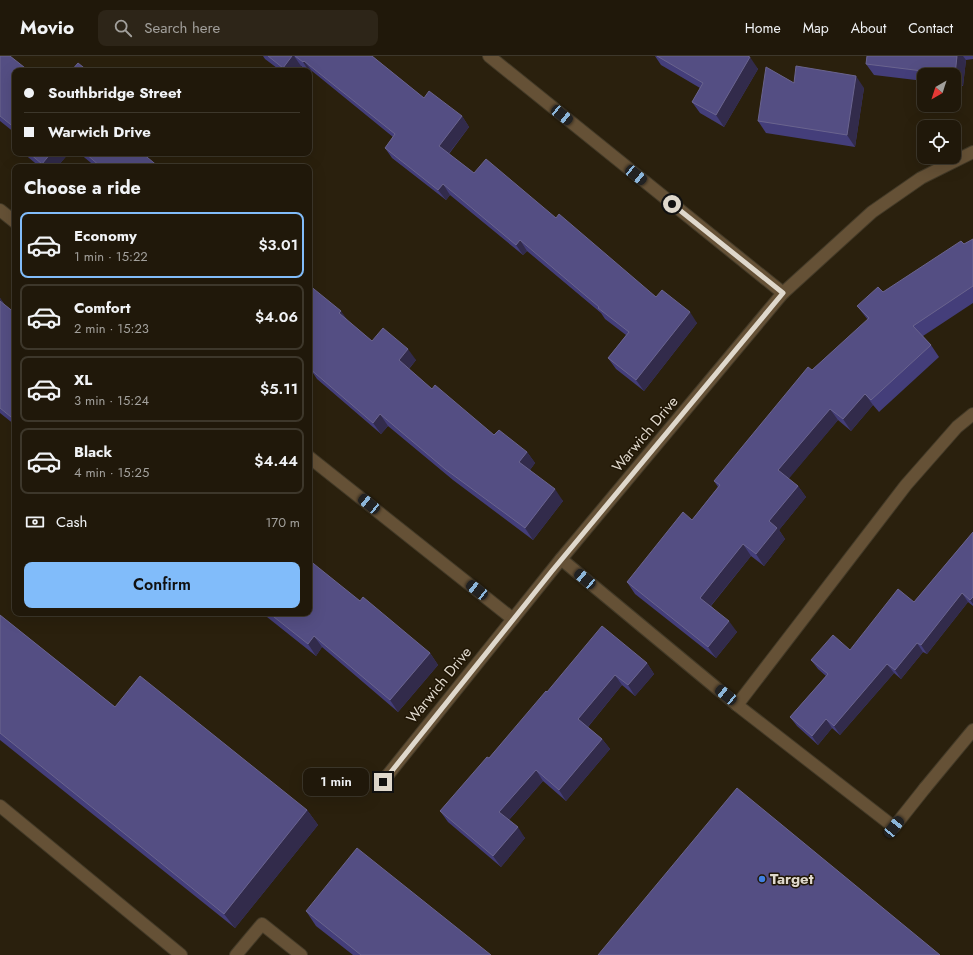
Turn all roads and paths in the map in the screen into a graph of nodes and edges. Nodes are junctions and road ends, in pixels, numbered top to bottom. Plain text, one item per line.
1 (489, 56) edge
2 (973, 152) edge
3 (0, 210) edge
4 (12, 220) edge
5 (783, 293) junction
6 (973, 414) edge
7 (312, 459) edge
8 (561, 559) junction
9 (513, 619) junction
10 (737, 705) junction
11 (973, 730) edge
12 (383, 782) dead end
13 (0, 806) edge
14 (181, 955) edge
15 (236, 955) edge
16 (301, 955) edge

1 - 5 street
2 - 5 street, Warwich Drive
3 - 4 street
5 - 8 street, Warwich Drive
6 - 10 street
7 - 9 street
8 - 9 street, Warwich Drive
8 - 10 street
9 - 12 street, Warwich Drive
10 - 11 street
13 - 14 street
15 - 16 street

